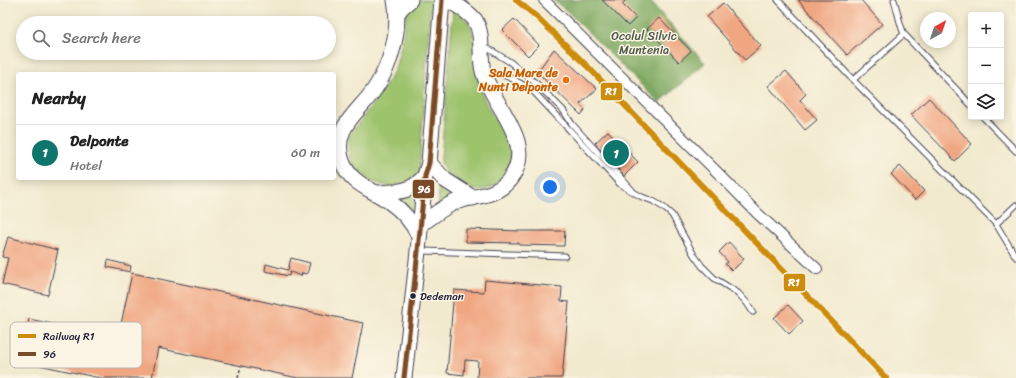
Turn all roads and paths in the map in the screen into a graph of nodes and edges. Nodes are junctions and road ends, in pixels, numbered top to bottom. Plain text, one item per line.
1 (442, 0) edge
2 (448, 0) edge
3 (544, 0) edge
4 (778, 0) edge
5 (894, 0) edge
6 (402, 4) edge
7 (904, 34) junction
8 (480, 44) junction
9 (483, 71) junction
10 (853, 80) junction
11 (968, 102) edge
12 (986, 120) edge
13 (1016, 151) edge
14 (427, 163) junction
15 (377, 193) junction
16 (635, 193) junction
17 (473, 198) junction
18 (1016, 205) edge
19 (427, 220) junction
20 (996, 224) junction
21 (419, 236) junction
22 (424, 251) junction
23 (565, 256) dead end
24 (1016, 257) edge
25 (817, 269) dead end
26 (753, 312) dead end
27 (240, 366) dead end
28 (238, 378) edge
29 (404, 378) edge
30 (412, 378) edge

1 - 14 main road
2 - 8 main road
3 - 25 street
4 - 10 lane
5 - 7 lane
6 - 15 main road
7 - 10 lane
7 - 11 lane
8 - 9 main road
8 - 16 lane
9 - 16 lane
9 - 17 main road
10 - 20 lane
12 - 13 lane
14 - 15 main road
14 - 17 main road
14 - 19 main road
14 - 21 main road
15 - 21 main road
16 - 26 lane
17 - 19 main road
18 - 20 lane
19 - 22 main road
20 - 24 lane
21 - 29 main road
22 - 23 lane
22 - 30 main road
27 - 28 path

